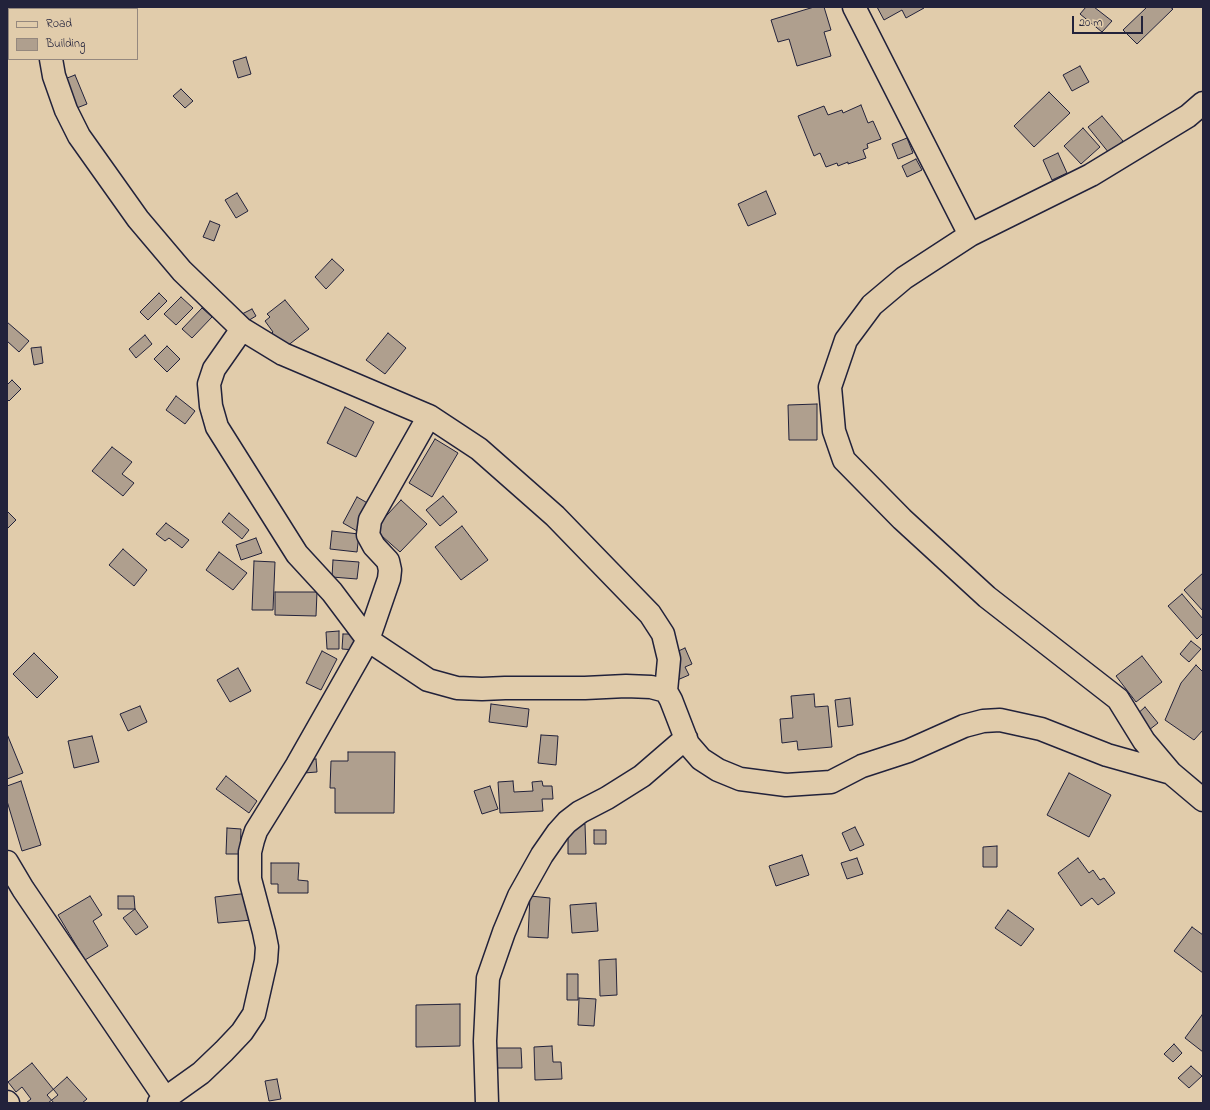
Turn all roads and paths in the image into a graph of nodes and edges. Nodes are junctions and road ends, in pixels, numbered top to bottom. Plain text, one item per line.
1 (854, 7) edge
2 (51, 60) edge
3 (1203, 103) edge
4 (970, 235) junction
5 (242, 329) junction
6 (429, 416) junction
7 (368, 640) junction
8 (666, 691) junction
9 (686, 738) junction
10 (1171, 773) junction
11 (1203, 800) edge
12 (7, 862) edge
13 (162, 1100) edge
14 (487, 1103) edge

1 - 4 street
2 - 5 street
3 - 4 street
4 - 10 street
5 - 6 street
5 - 7 street
6 - 7 street
6 - 8 street
7 - 8 street
7 - 13 street
8 - 9 street
9 - 10 street
9 - 14 street
10 - 11 street
12 - 13 street

